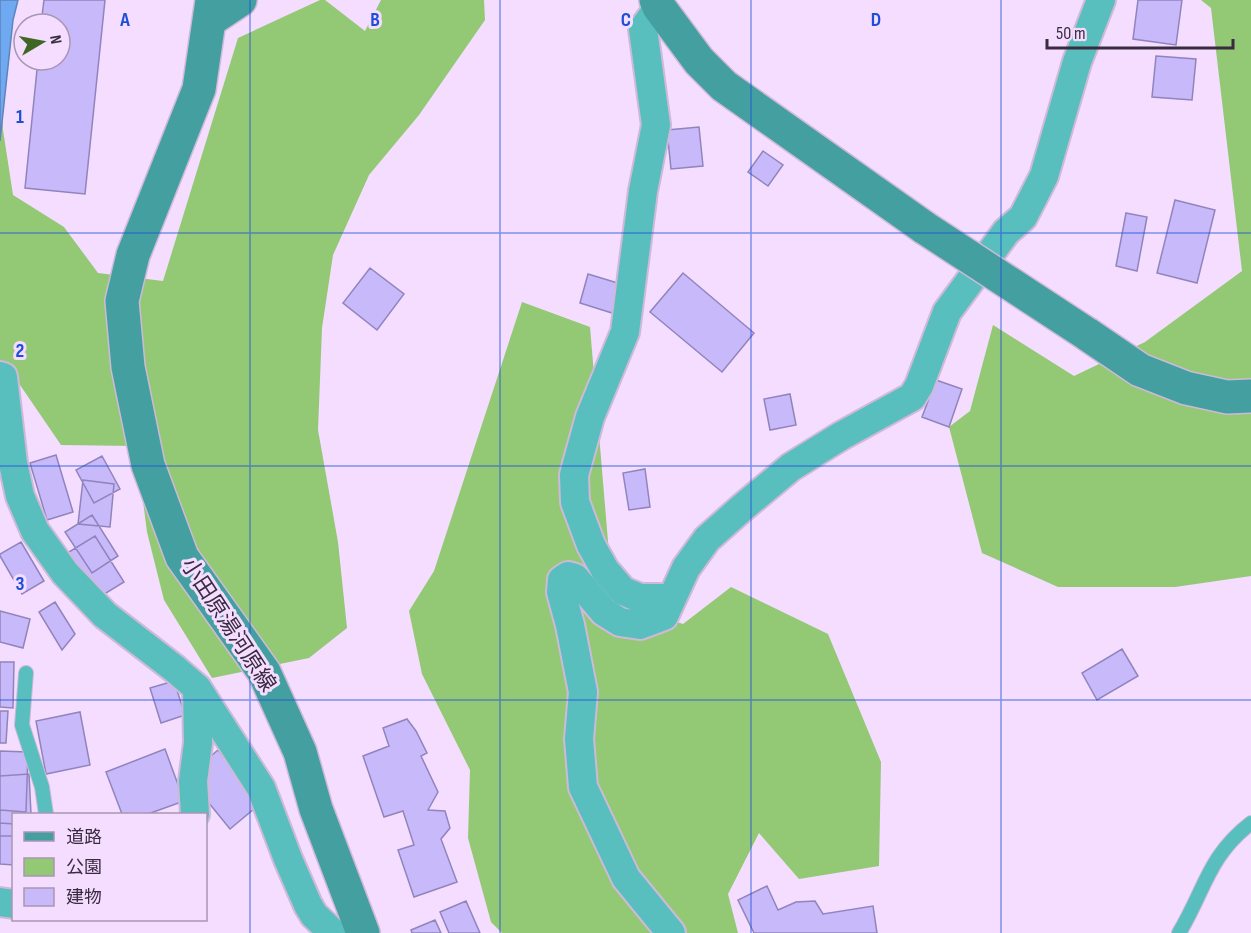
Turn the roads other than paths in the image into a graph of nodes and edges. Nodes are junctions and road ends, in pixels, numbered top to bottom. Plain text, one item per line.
1 (240, 0) edge
2 (1101, 0) edge
3 (665, 6) edge
4 (211, 10) edge
5 (0, 376) edge
6 (1251, 396) edge
7 (671, 598) junction
8 (26, 673) dead end
9 (197, 688) junction
10 (46, 813) edge
11 (195, 813) edge
12 (1251, 823) edge
13 (320, 927) edge
14 (363, 933) edge
15 (671, 933) edge
16 (1179, 933) edge

1 - 4 main road
2 - 7 street
3 - 6 main road, bridge
3 - 7 street
4 - 14 main road, 小田原湯河原線
5 - 9 street
7 - 15 street
8 - 10 lane
9 - 11 street
9 - 13 street
12 - 16 lane

